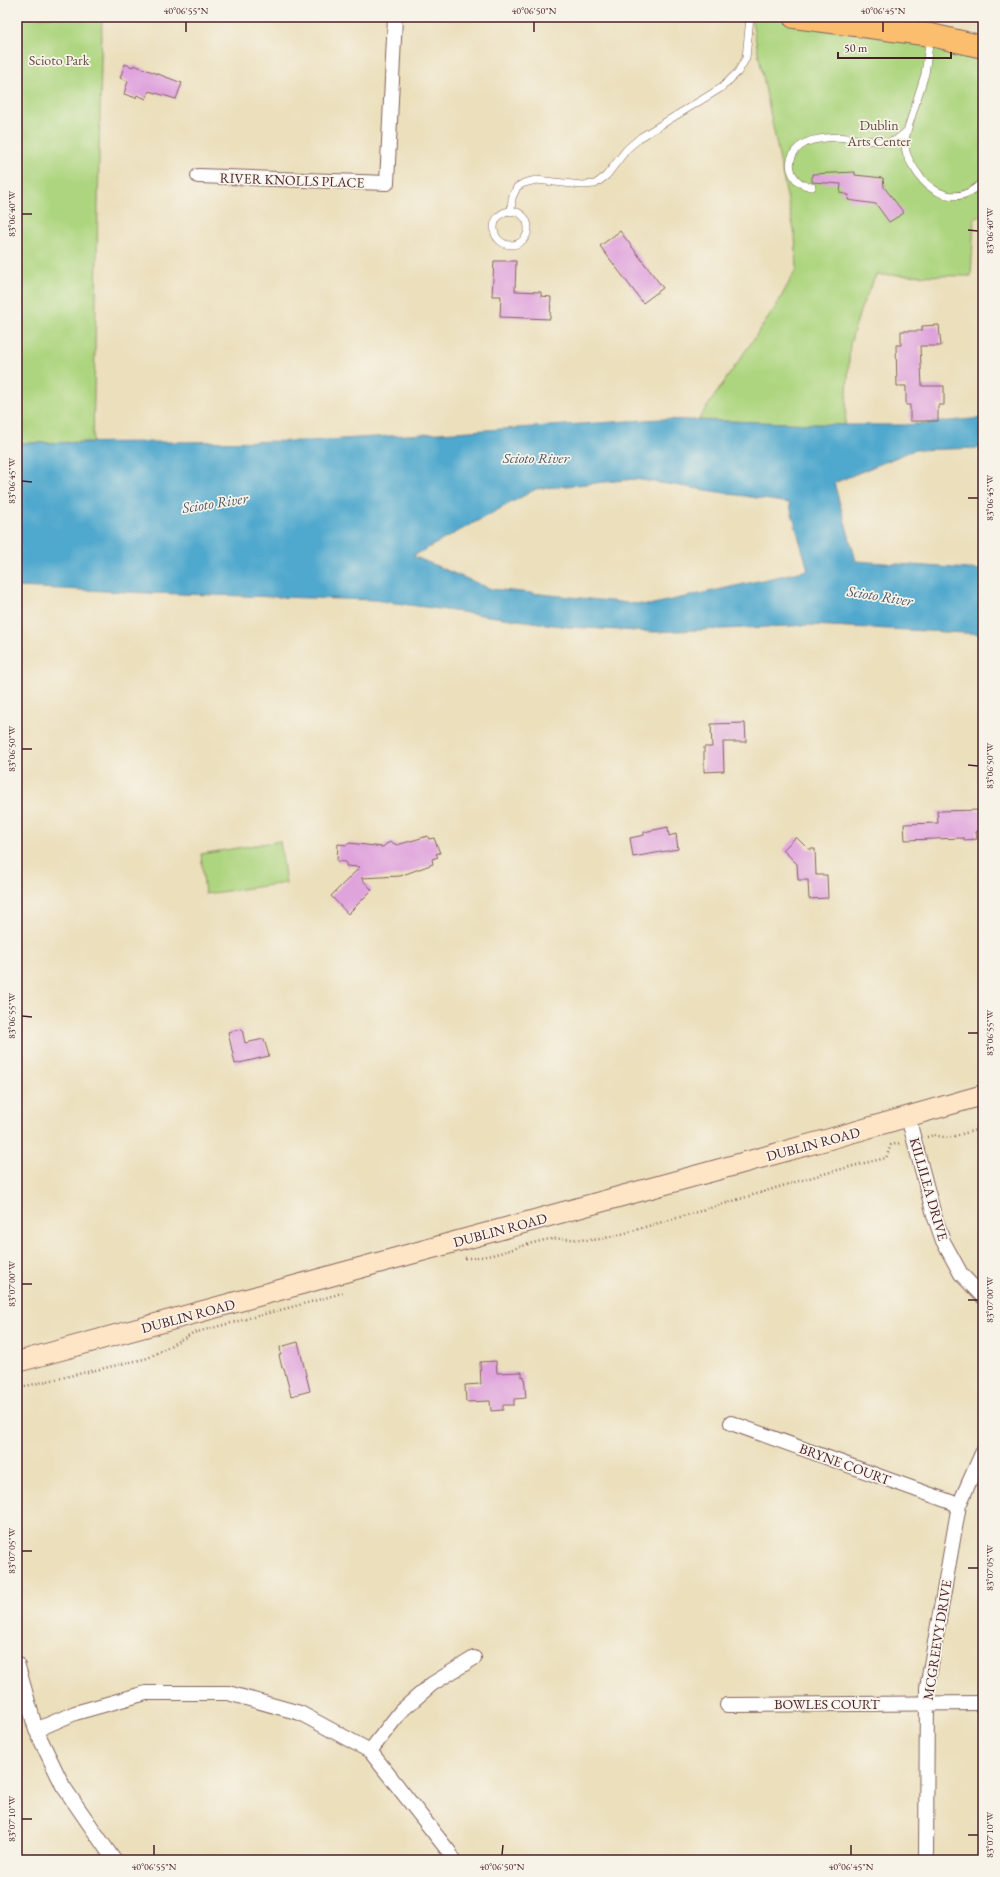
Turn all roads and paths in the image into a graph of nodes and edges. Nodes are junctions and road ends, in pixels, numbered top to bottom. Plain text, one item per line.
1 (395, 17) edge
2 (750, 17) edge
3 (794, 17) edge
4 (931, 35) junction
5 (983, 47) edge
6 (907, 131) junction
7 (198, 176) dead end
8 (983, 181) edge
9 (812, 187) dead end
10 (511, 212) junction
11 (983, 1095) edge
12 (908, 1117) junction
13 (983, 1128) edge
14 (915, 1139) junction
15 (460, 1258) dead end
16 (350, 1290) dead end
17 (983, 1297) edge
18 (17, 1362) edge
19 (17, 1388) edge
20 (731, 1423) dead end
21 (983, 1451) edge
22 (959, 1505) junction
23 (474, 1658) dead end
24 (17, 1663) edge
25 (926, 1703) junction
26 (983, 1703) edge
27 (728, 1705) dead end
28 (36, 1730) junction
29 (370, 1751) junction
30 (114, 1860) edge
31 (453, 1860) edge
32 (926, 1860) edge

1 - 7 street, RIVER KNOLLS PLACE
2 - 10 lane
3 - 4 main road
4 - 5 main road
4 - 6 lane
6 - 8 lane
6 - 9 lane
10 - 10 lane
11 - 12 main road, DUBLIN ROAD
12 - 14 street, KILLILEA DRIVE
12 - 18 main road, DUBLIN ROAD
13 - 14 path
14 - 15 path
14 - 17 street, KILLILEA DRIVE
16 - 19 path
20 - 22 street, BRYNE COURT
21 - 22 street, MCGREEVY DRIVE
22 - 25 street, MCGREEVY DRIVE
23 - 29 street
24 - 28 street
25 - 26 street, BOWLES COURT
25 - 27 street, BOWLES COURT
25 - 32 street, MCGREEVY DRIVE
28 - 29 street
28 - 30 street
29 - 31 street

